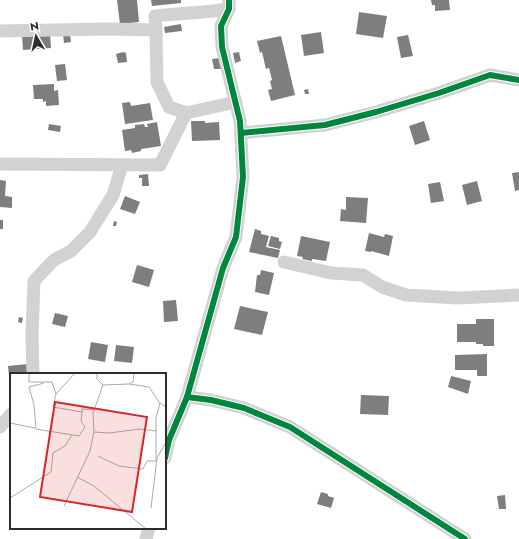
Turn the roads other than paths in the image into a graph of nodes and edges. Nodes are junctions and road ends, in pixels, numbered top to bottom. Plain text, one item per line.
1 (229, 4) edge
2 (0, 30) edge
3 (156, 30) junction
4 (519, 80) edge
5 (236, 102) junction
6 (186, 113) junction
7 (241, 133) junction
8 (0, 164) edge
9 (122, 165) junction
10 (284, 262) dead end
11 (519, 295) edge
12 (33, 373) edge
13 (187, 397) junction
14 (10, 415) edge
15 (0, 427) edge
16 (166, 454) edge
17 (149, 529) edge
18 (146, 539) edge
19 (465, 539) edge

1 - 3 street
1 - 5 street
2 - 3 street
3 - 6 street
4 - 7 street
5 - 6 street
5 - 7 street
6 - 9 street
7 - 13 street
8 - 9 street
9 - 12 street
10 - 11 street
13 - 16 street
13 - 19 street
14 - 15 street
17 - 18 street

